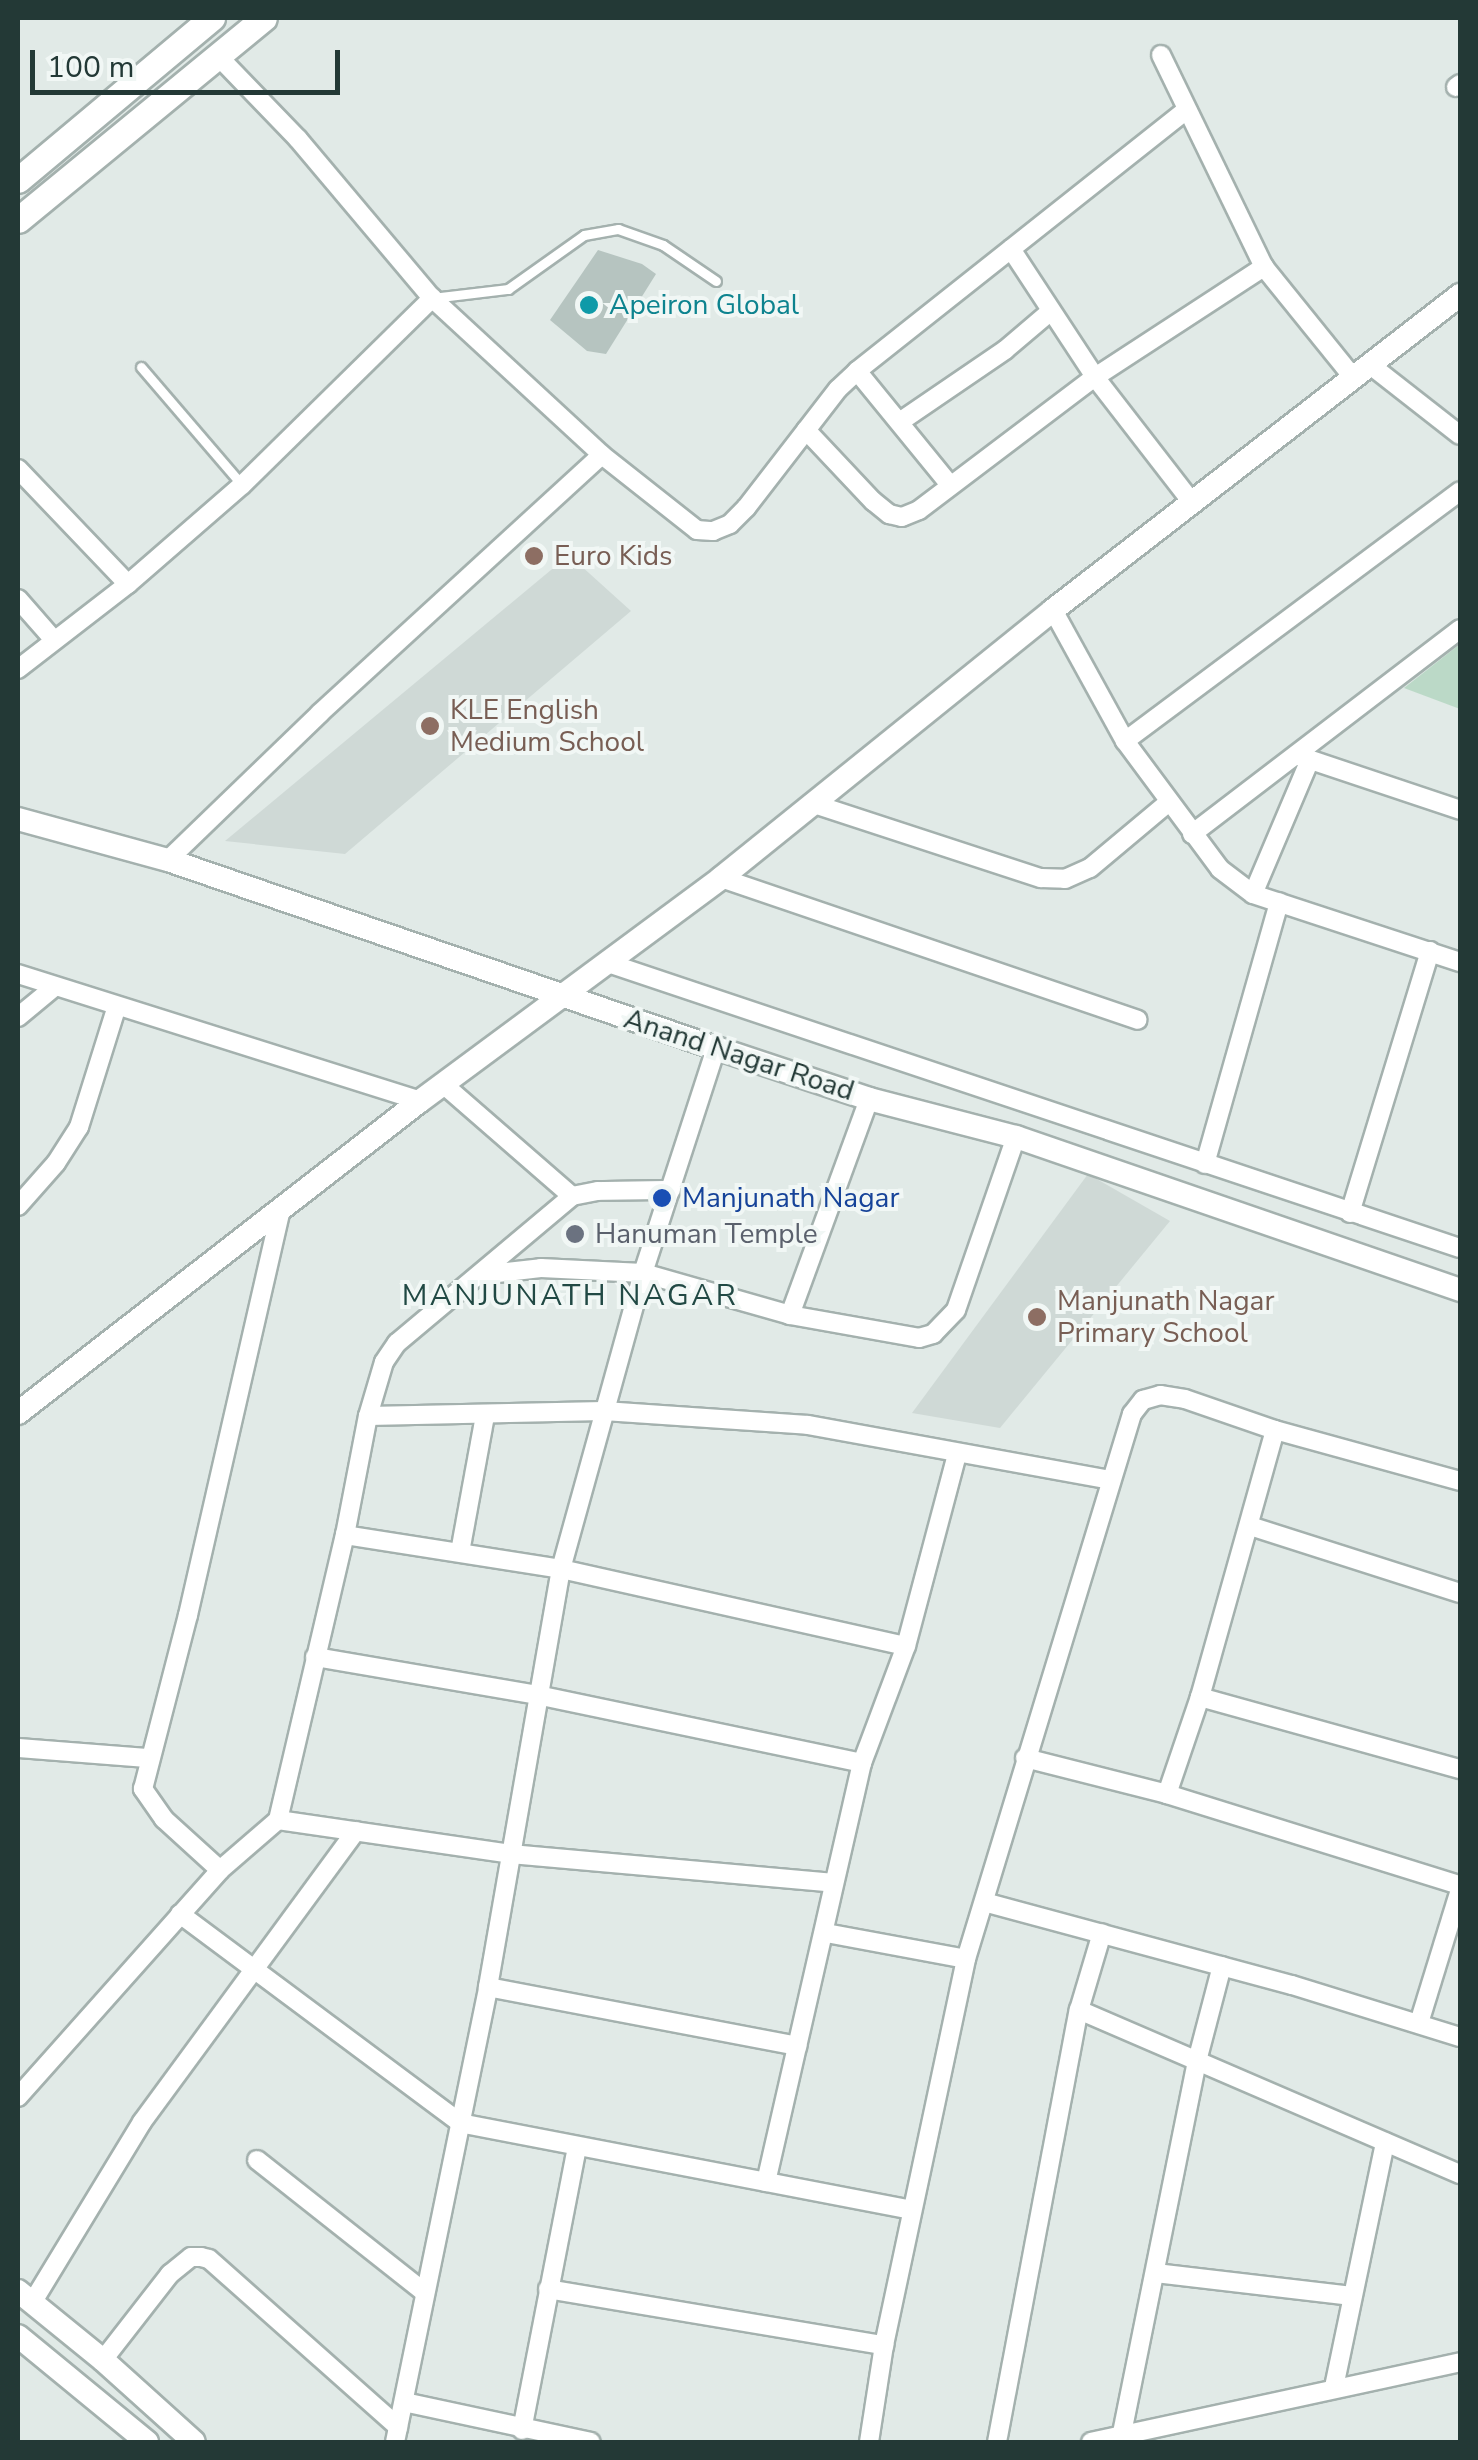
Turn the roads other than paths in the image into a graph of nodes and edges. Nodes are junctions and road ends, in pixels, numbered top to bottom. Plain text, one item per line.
1 (264, 18) edge
2 (200, 21) edge
3 (218, 55) junction
4 (1160, 55) dead end
5 (1186, 110) junction
6 (18, 180) edge
7 (18, 220) edge
8 (1012, 249) junction
9 (1264, 268) junction
10 (716, 281) dead end
11 (1460, 295) edge
12 (432, 298) junction
13 (1051, 311) junction
14 (141, 368) dead end
15 (1360, 370) junction
16 (857, 371) junction
17 (1095, 377) junction
18 (902, 420) junction
19 (806, 430) junction
20 (1460, 435) edge
21 (602, 455) junction
22 (18, 469) edge
23 (950, 485) junction
24 (242, 486) junction
25 (1460, 491) edge
26 (1192, 501) junction
27 (128, 584) junction
28 (18, 599) edge
29 (1053, 610) junction
30 (1460, 629) edge
31 (54, 640) junction
32 (18, 669) edge
33 (1125, 741) junction
34 (1304, 758) junction
35 (1168, 802) junction
36 (811, 804) junction
37 (1460, 810) edge
38 (18, 819) edge
39 (1192, 834) junction
40 (168, 860) junction
41 (721, 878) junction
42 (1252, 894) junction
43 (1279, 902) junction
44 (1430, 951) junction
45 (608, 962) junction
46 (1460, 962) edge
47 (18, 974) edge
48 (53, 988) junction
49 (563, 996) junction
50 (116, 1008) junction
51 (18, 1017) edge
52 (1136, 1020) dead end
53 (716, 1048) junction
54 (443, 1084) junction
55 (869, 1098) junction
56 (420, 1101) junction
57 (1016, 1137) junction
58 (1206, 1164) junction
59 (671, 1190) junction
60 (572, 1196) junction
61 (18, 1206) edge
62 (280, 1212) junction
63 (1350, 1213) junction
64 (1460, 1248) edge
65 (643, 1273) junction
66 (479, 1276) junction
67 (1460, 1290) edge
68 (790, 1315) junction
69 (604, 1411) junction
70 (18, 1413) edge
71 (368, 1416) junction
72 (485, 1416) junction
73 (1275, 1430) junction
74 (957, 1454) junction
75 (1110, 1480) junction
76 (1460, 1481) edge
77 (1250, 1526) junction
78 (345, 1535) junction
79 (460, 1552) junction
80 (561, 1569) junction
81 (1460, 1594) edge
82 (906, 1646) junction
83 (314, 1658) junction
84 (537, 1695) junction
85 (1200, 1697) junction
86 (18, 1748) edge
87 (148, 1758) junction
88 (1025, 1758) junction
89 (862, 1762) junction
90 (1460, 1770) edge
91 (1167, 1794) junction
92 (278, 1820) junction
93 (356, 1831) junction
94 (511, 1854) junction
95 (220, 1870) junction
96 (834, 1883) junction
97 (1460, 1888) edge
98 (984, 1902) junction
99 (180, 1914) junction
100 (826, 1932) junction
101 (1102, 1933) junction
102 (966, 1960) junction
103 (1222, 1966) junction
104 (256, 1970) junction
105 (488, 1987) junction
106 (1078, 2010) junction
107 (1419, 2023) junction
108 (1460, 2037) edge
109 (796, 2046) junction
110 (1197, 2060) junction
111 (18, 2096) edge
112 (460, 2124) junction
113 (1385, 2142) junction
114 (577, 2146) junction
115 (257, 2160) dead end
116 (1460, 2174) edge
117 (766, 2182) junction
118 (912, 2210) junction
119 (1156, 2274) junction
120 (548, 2289) junction
121 (423, 2291) junction
122 (1352, 2296) junction
123 (25, 2297) edge
124 (18, 2336) edge
125 (884, 2345) junction
126 (103, 2360) junction
127 (1460, 2362) edge
128 (1334, 2387) junction
129 (404, 2402) junction
130 (522, 2430) junction
131 (1122, 2433) junction
132 (397, 2435) edge
133 (147, 2442) edge
134 (194, 2442) edge
135 (591, 2442) edge
136 (869, 2442) edge
137 (997, 2442) edge
138 (1091, 2442) edge

1 - 3 main road
2 - 6 main road
3 - 7 main road
3 - 12 street
4 - 5 street
5 - 8 street
5 - 9 street
8 - 13 street
8 - 16 street
9 - 15 street
9 - 17 street
10 - 12 lane
11 - 15 street
12 - 21 street
12 - 24 street
13 - 17 street
13 - 18 street
14 - 24 lane
15 - 20 street
15 - 26 street
16 - 18 street
16 - 19 street
17 - 23 street
17 - 26 street
18 - 23 street
19 - 21 street
19 - 23 street
21 - 40 street
22 - 27 street
24 - 27 street
25 - 33 street
26 - 29 street
27 - 31 street
28 - 31 street
29 - 33 street
29 - 36 street
30 - 34 street
31 - 32 street
33 - 35 street
34 - 37 street
34 - 39 street
34 - 42 street
35 - 36 street
35 - 39 street
36 - 41 street
38 - 40 street, Anand Nagar Road
39 - 42 street
40 - 49 street, Anand Nagar Road
41 - 45 street
41 - 52 street
42 - 43 street
43 - 44 street
43 - 58 street
44 - 46 street
44 - 63 street
45 - 49 street
45 - 58 street
47 - 48 street
48 - 50 street
48 - 51 street
49 - 53 street, Anand Nagar Road
49 - 54 street
50 - 56 street
50 - 61 street
53 - 55 street, Anand Nagar Road
53 - 59 street
54 - 56 street
54 - 60 street
55 - 57 street, Anand Nagar Road
55 - 68 street
56 - 62 street
57 - 67 street, Anand Nagar Road
57 - 68 street
58 - 63 street
59 - 60 street
59 - 65 street
60 - 66 street
62 - 70 street
62 - 87 street
63 - 64 street
65 - 66 street
65 - 68 street
65 - 69 street
66 - 71 street
69 - 72 street
69 - 74 street
69 - 80 street
71 - 72 street
71 - 78 street
72 - 79 street
73 - 75 street
73 - 76 street
73 - 77 street
74 - 75 street
74 - 82 street
75 - 88 street
77 - 81 street
77 - 85 street
78 - 79 street
78 - 83 street
79 - 80 street
80 - 82 street
80 - 84 street
82 - 89 street
83 - 84 street
83 - 92 street
84 - 89 street
84 - 94 street
85 - 90 street
85 - 91 street
86 - 87 street
87 - 95 street
88 - 91 street
88 - 98 street
89 - 96 street
91 - 97 street
92 - 93 street
92 - 95 street
93 - 94 street
93 - 104 street
94 - 96 street
94 - 105 street
95 - 99 street
96 - 100 street
97 - 107 street
98 - 101 street
98 - 102 street
99 - 104 street
99 - 111 street
100 - 102 street
100 - 109 street
101 - 103 street
101 - 106 street
102 - 118 street
103 - 107 street
103 - 110 street
104 - 112 street
104 - 123 street
105 - 109 street
105 - 112 street
106 - 110 street
106 - 137 street
107 - 108 street
109 - 117 street
110 - 113 street
110 - 119 street
112 - 114 street
112 - 121 street
113 - 116 street
113 - 122 street
114 - 117 street
114 - 120 street
115 - 121 street
117 - 118 street
118 - 125 street
119 - 122 street
119 - 131 street
120 - 125 street
120 - 130 street
121 - 129 street
122 - 128 street
123 - 126 street
124 - 133 street
125 - 136 street
126 - 132 street
126 - 134 street
127 - 128 street
128 - 131 street
129 - 130 street
129 - 132 street
130 - 135 street
131 - 138 street

